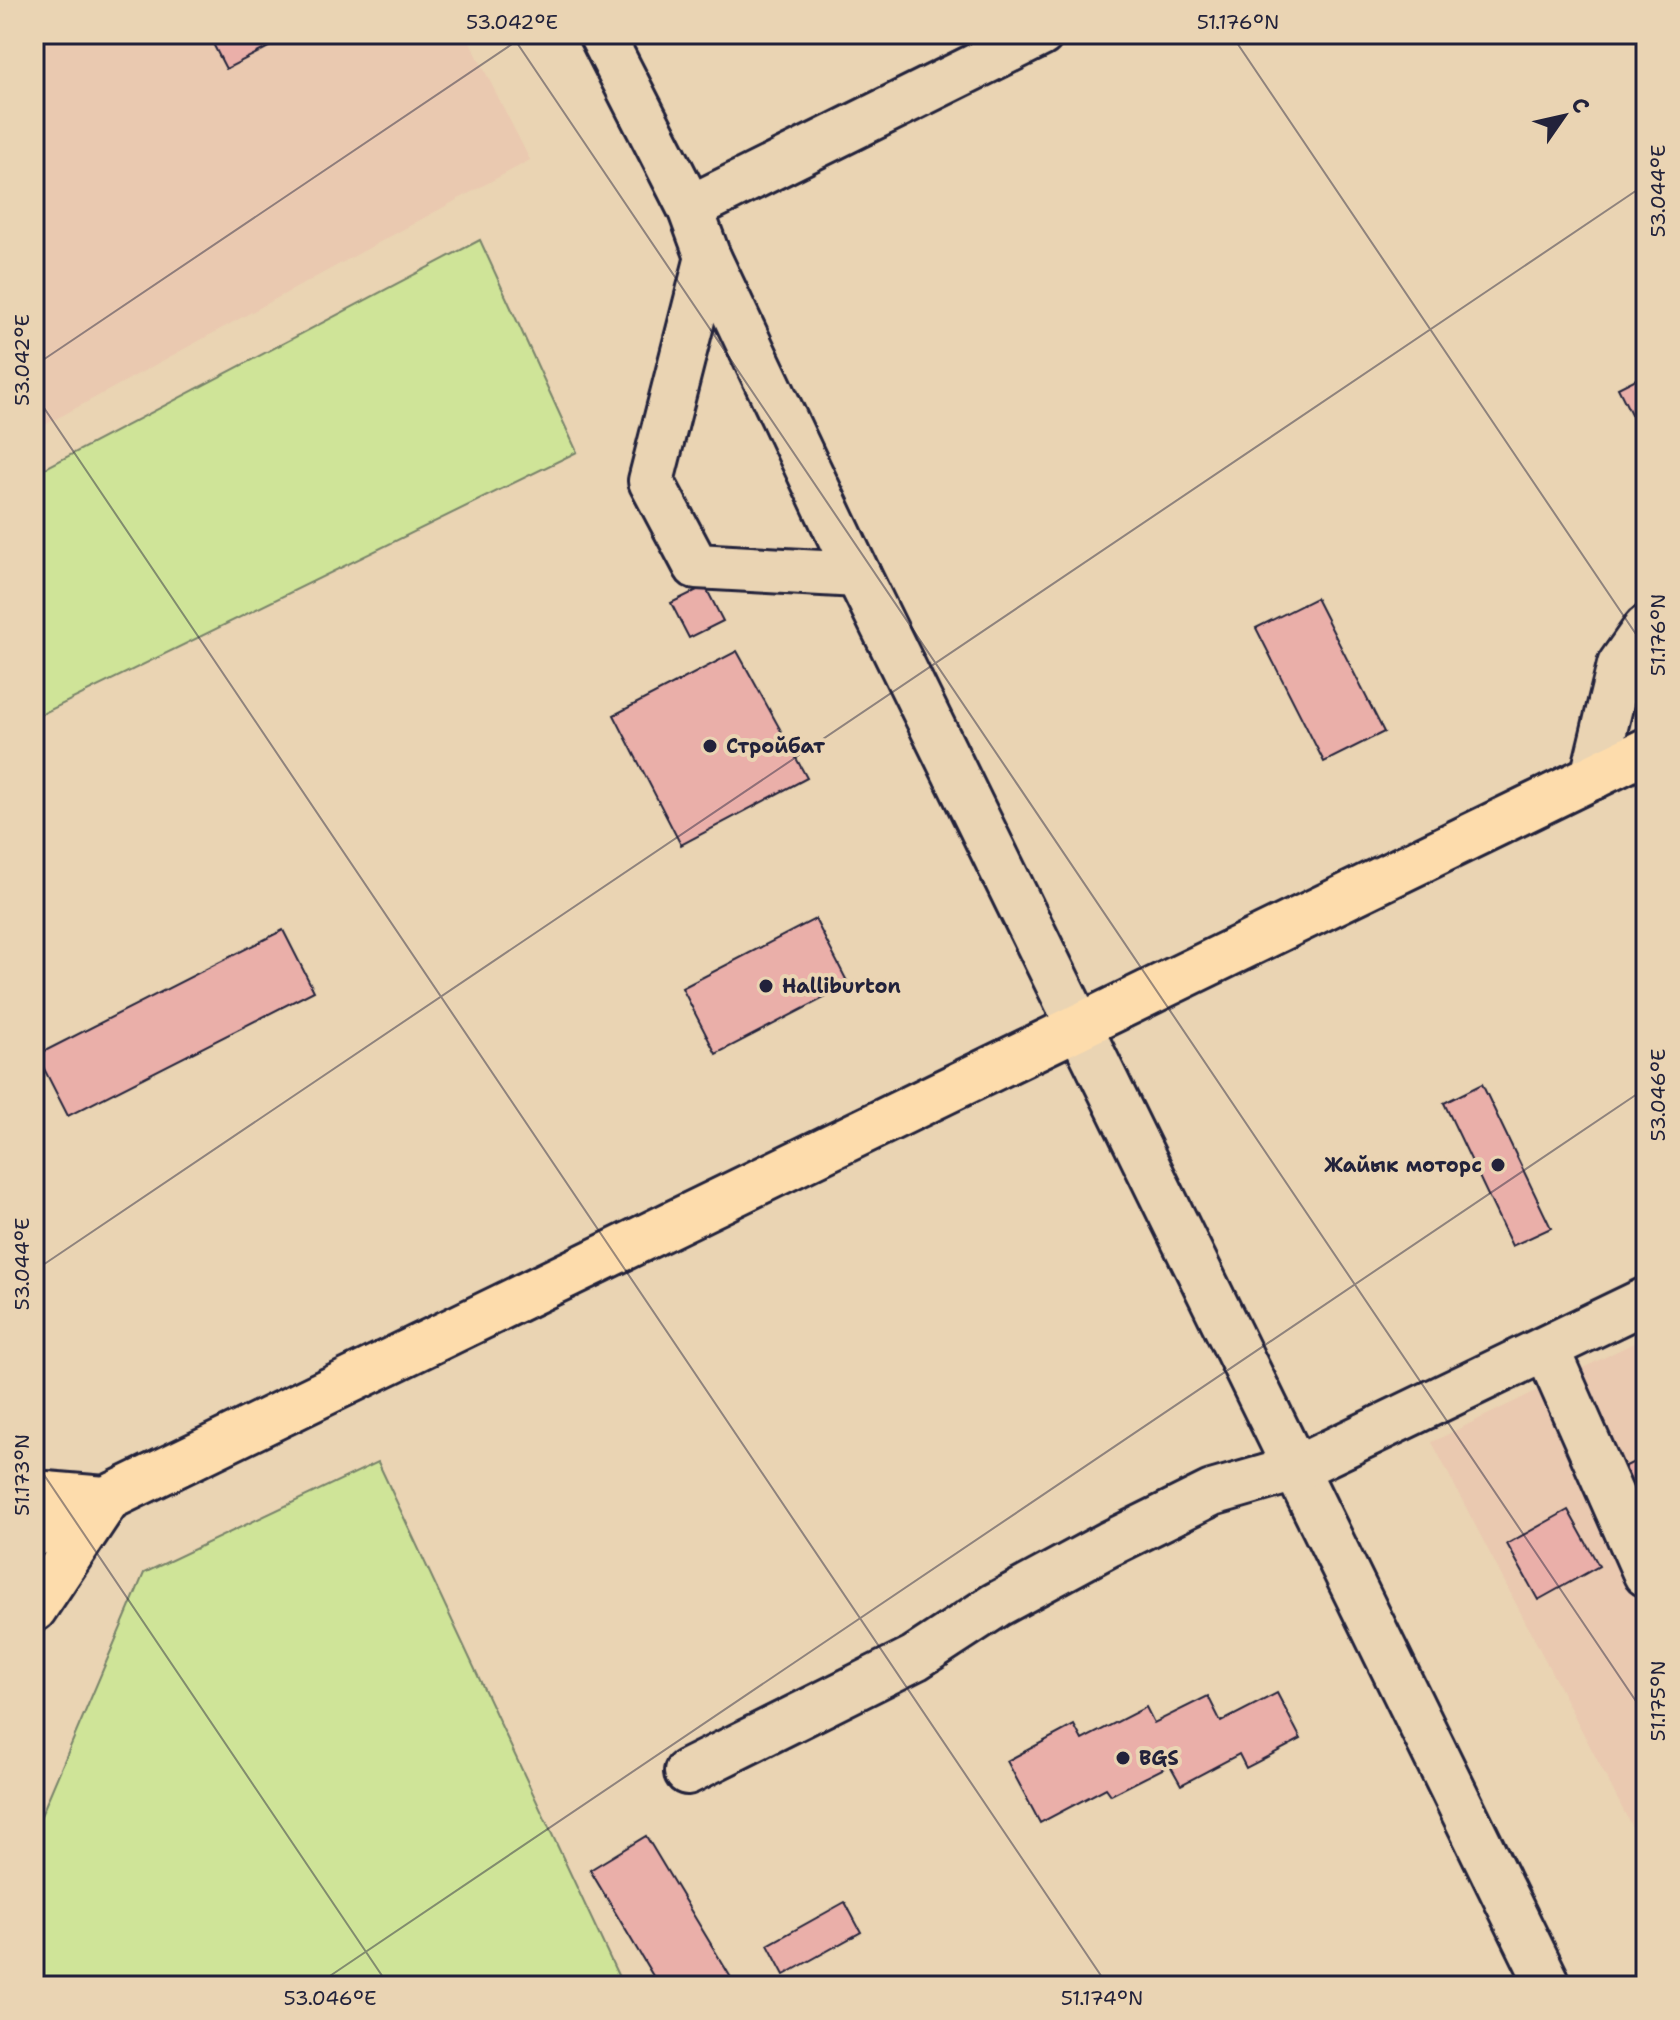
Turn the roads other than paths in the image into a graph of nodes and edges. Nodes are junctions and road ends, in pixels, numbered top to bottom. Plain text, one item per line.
1 (601, 34) edge
2 (1041, 34) edge
3 (690, 208) junction
4 (708, 257) junction
5 (858, 575) junction
6 (1646, 628) edge
7 (1646, 751) edge
8 (1593, 777) junction
9 (1080, 1029) junction
10 (1646, 1300) edge
11 (1547, 1350) junction
12 (1295, 1469) junction
13 (34, 1493) edge
14 (107, 1499) junction
15 (34, 1534) edge
16 (1646, 1574) edge
17 (34, 1609) edge
18 (687, 1772) dead end
19 (1549, 1986) edge

1 - 3 street
2 - 3 street
3 - 4 street
4 - 5 street
4 - 5 street
5 - 9 street
6 - 8 street
7 - 8 main road
8 - 9 main road
9 - 12 street
9 - 14 main road
10 - 11 street
11 - 12 street
11 - 16 street
12 - 18 street
12 - 19 street
13 - 14 main road
14 - 15 main road
14 - 17 main road

